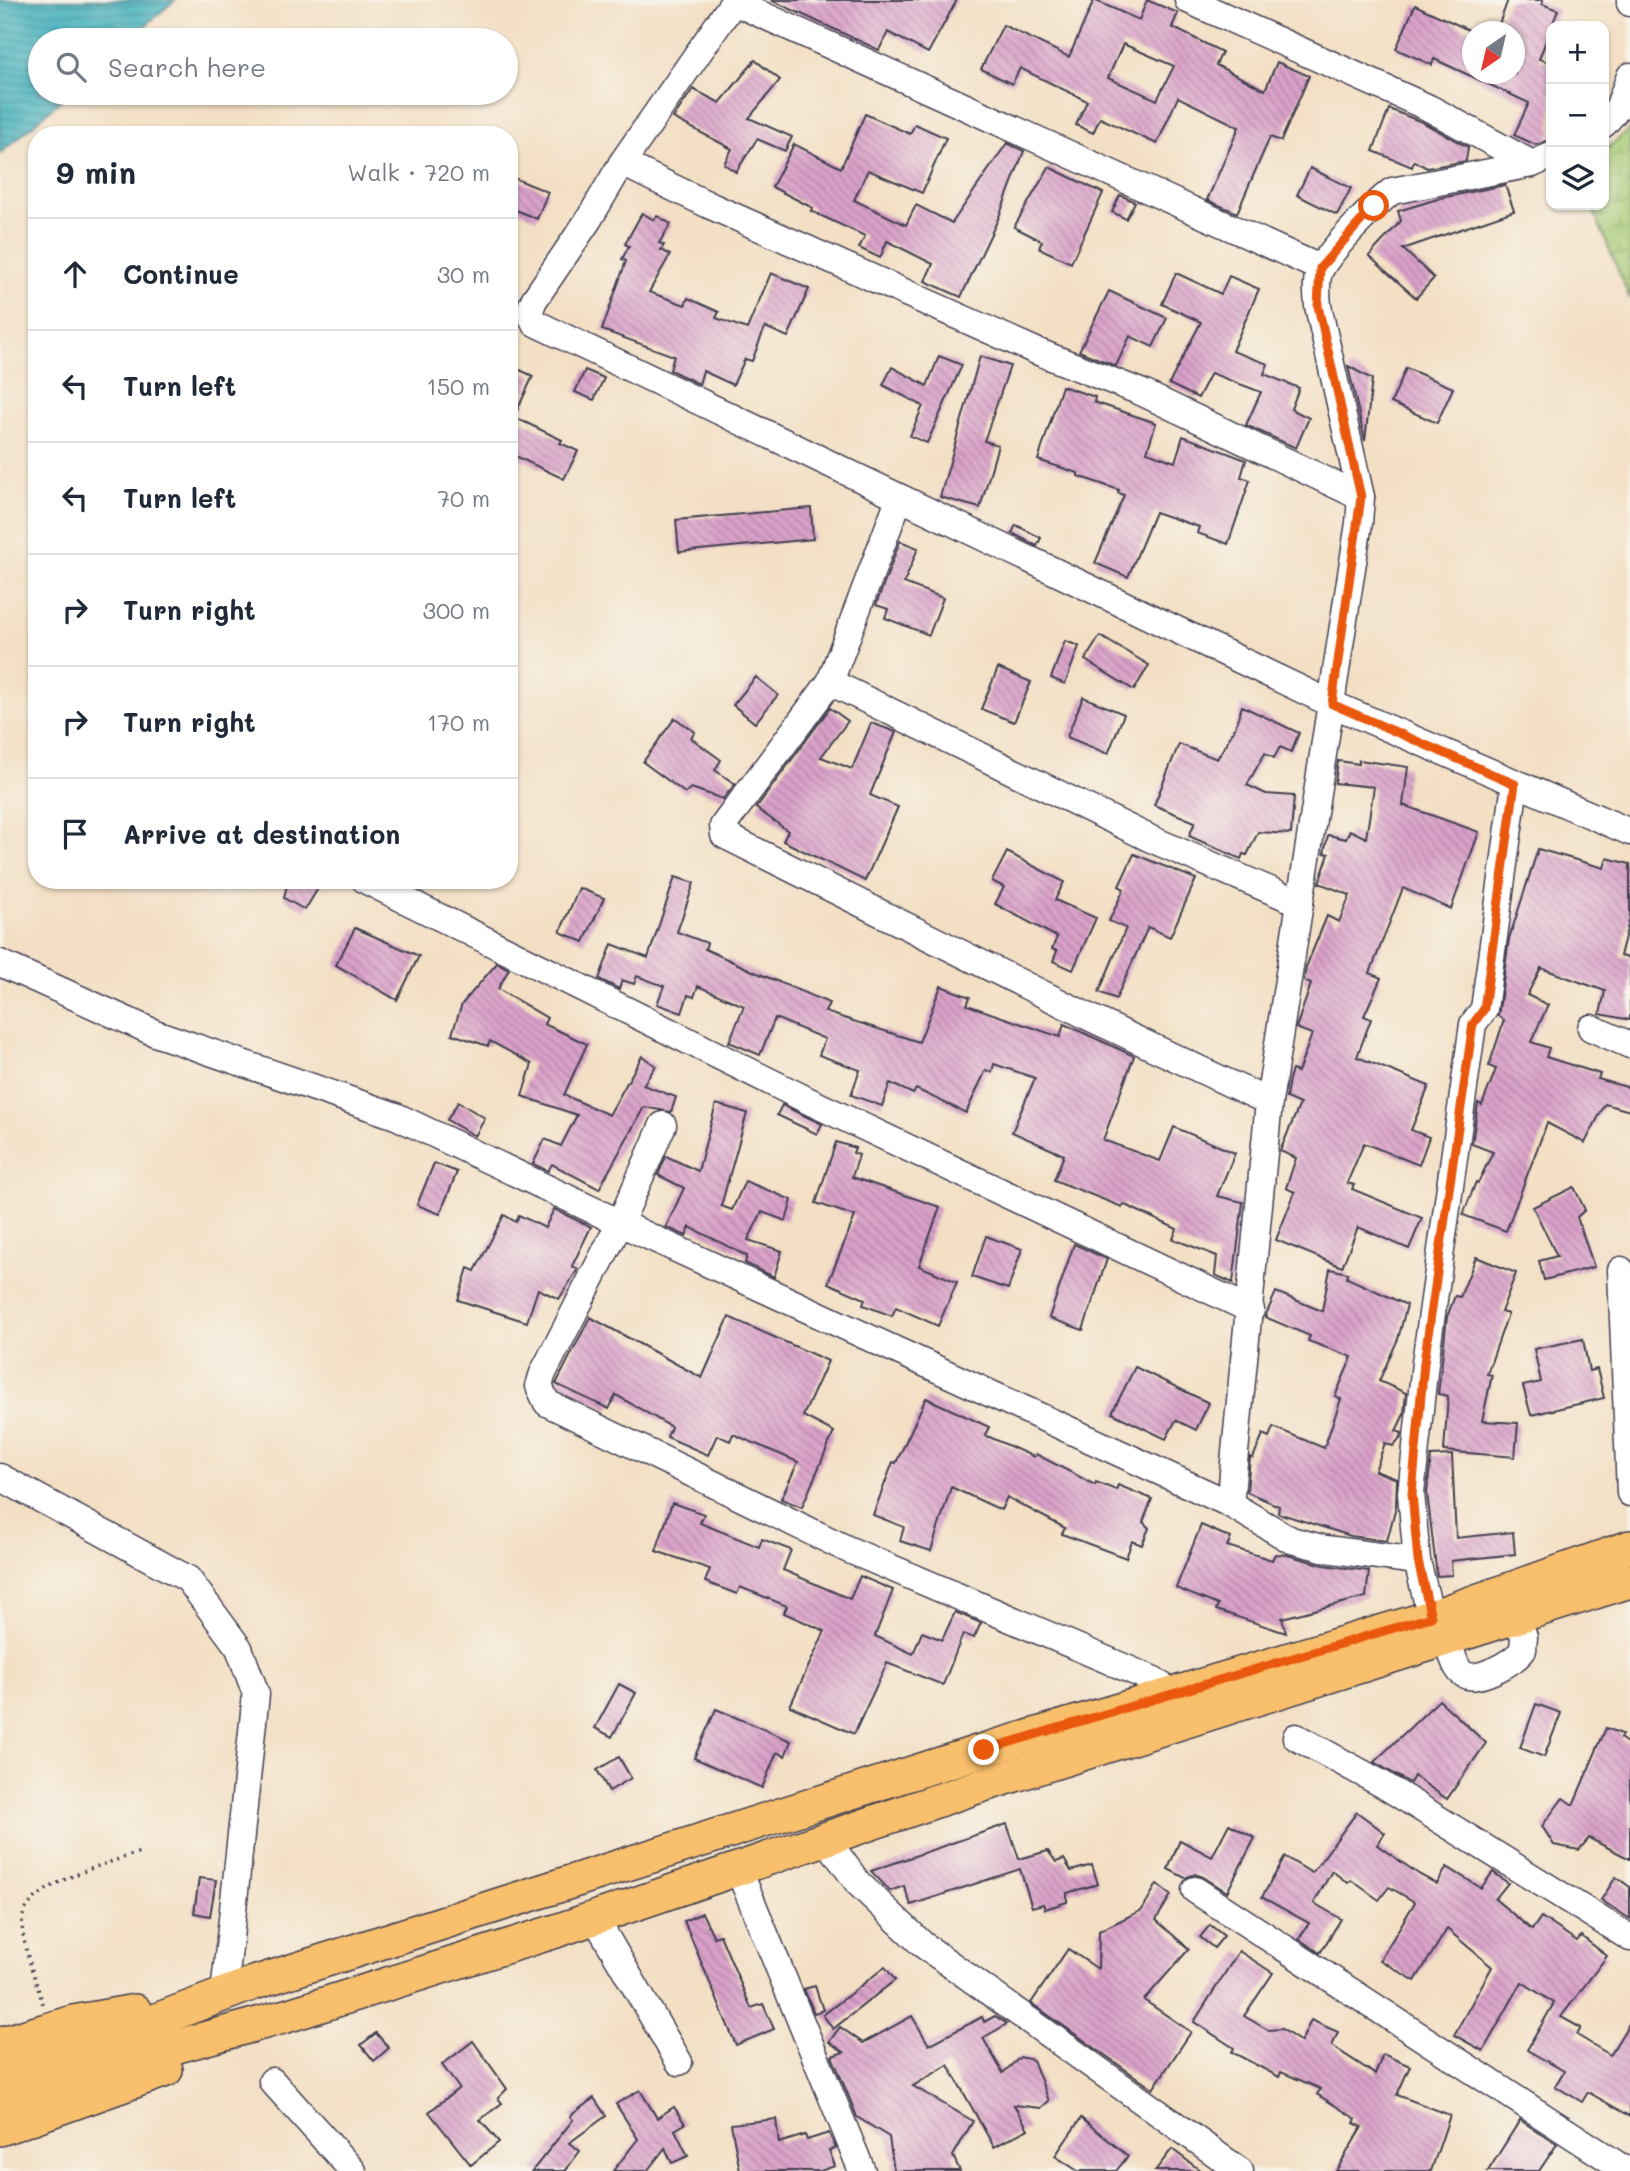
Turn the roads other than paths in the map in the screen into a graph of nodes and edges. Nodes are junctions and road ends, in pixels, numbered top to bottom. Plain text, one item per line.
1 (1188, 0) edge
2 (735, 1) edge
3 (1630, 76) edge
4 (1609, 118) edge
5 (1542, 160) edge
6 (622, 163) junction
7 (1320, 268) junction
8 (1361, 497) junction
9 (899, 499) junction
10 (830, 682) junction
11 (1332, 704) junction
12 (1515, 784) junction
13 (1630, 832) edge
14 (383, 889) edge
15 (1300, 903) junction
16 (0, 962) edge
17 (1591, 1028) dead end
18 (1630, 1045) edge
19 (1269, 1102) junction
20 (663, 1125) dead end
21 (620, 1223) junction
22 (1622, 1270) dead end
23 (1251, 1310) junction
24 (0, 1477) edge
25 (1630, 1493) edge
26 (1230, 1504) junction
27 (1630, 1547) edge
28 (1418, 1561) junction
29 (1630, 1581) edge
30 (1518, 1617) junction
31 (1440, 1628) junction
32 (1175, 1695) junction
33 (1296, 1737) dead end
34 (826, 1839) junction
35 (738, 1868) junction
36 (1195, 1890) dead end
37 (595, 1918) junction
38 (1630, 1937) edge
39 (224, 1994) junction
40 (242, 2028) junction
41 (0, 2044) edge
42 (679, 2062) dead end
43 (0, 2073) edge
44 (272, 2081) dead end
45 (0, 2100) edge
46 (0, 2129) edge
47 (353, 2171) edge
48 (862, 2171) edge
49 (1240, 2171) edge
50 (1626, 2171) edge

1 - 5 street
2 - 6 street
2 - 7 street
3 - 4 street
5 - 7 street
6 - 8 street
6 - 9 street
7 - 8 street
8 - 11 street
9 - 10 street
9 - 11 street
10 - 15 street
10 - 19 street
11 - 12 street
11 - 15 street
12 - 13 street
12 - 28 street
14 - 23 street
15 - 19 street
16 - 21 street
17 - 18 street
19 - 23 street
20 - 21 street
21 - 26 street
21 - 32 street
22 - 25 street
23 - 26 street
24 - 39 street
26 - 28 street
27 - 31 main road
28 - 31 street
29 - 30 main road
30 - 31 main road
30 - 31 street
31 - 32 main road
31 - 34 main road
32 - 39 main road
33 - 38 street
34 - 35 main road
34 - 49 street
35 - 37 main road
35 - 48 street
36 - 50 street
37 - 40 main road
37 - 42 street
39 - 41 main road
39 - 43 main road
40 - 45 main road
40 - 46 main road
44 - 47 street

